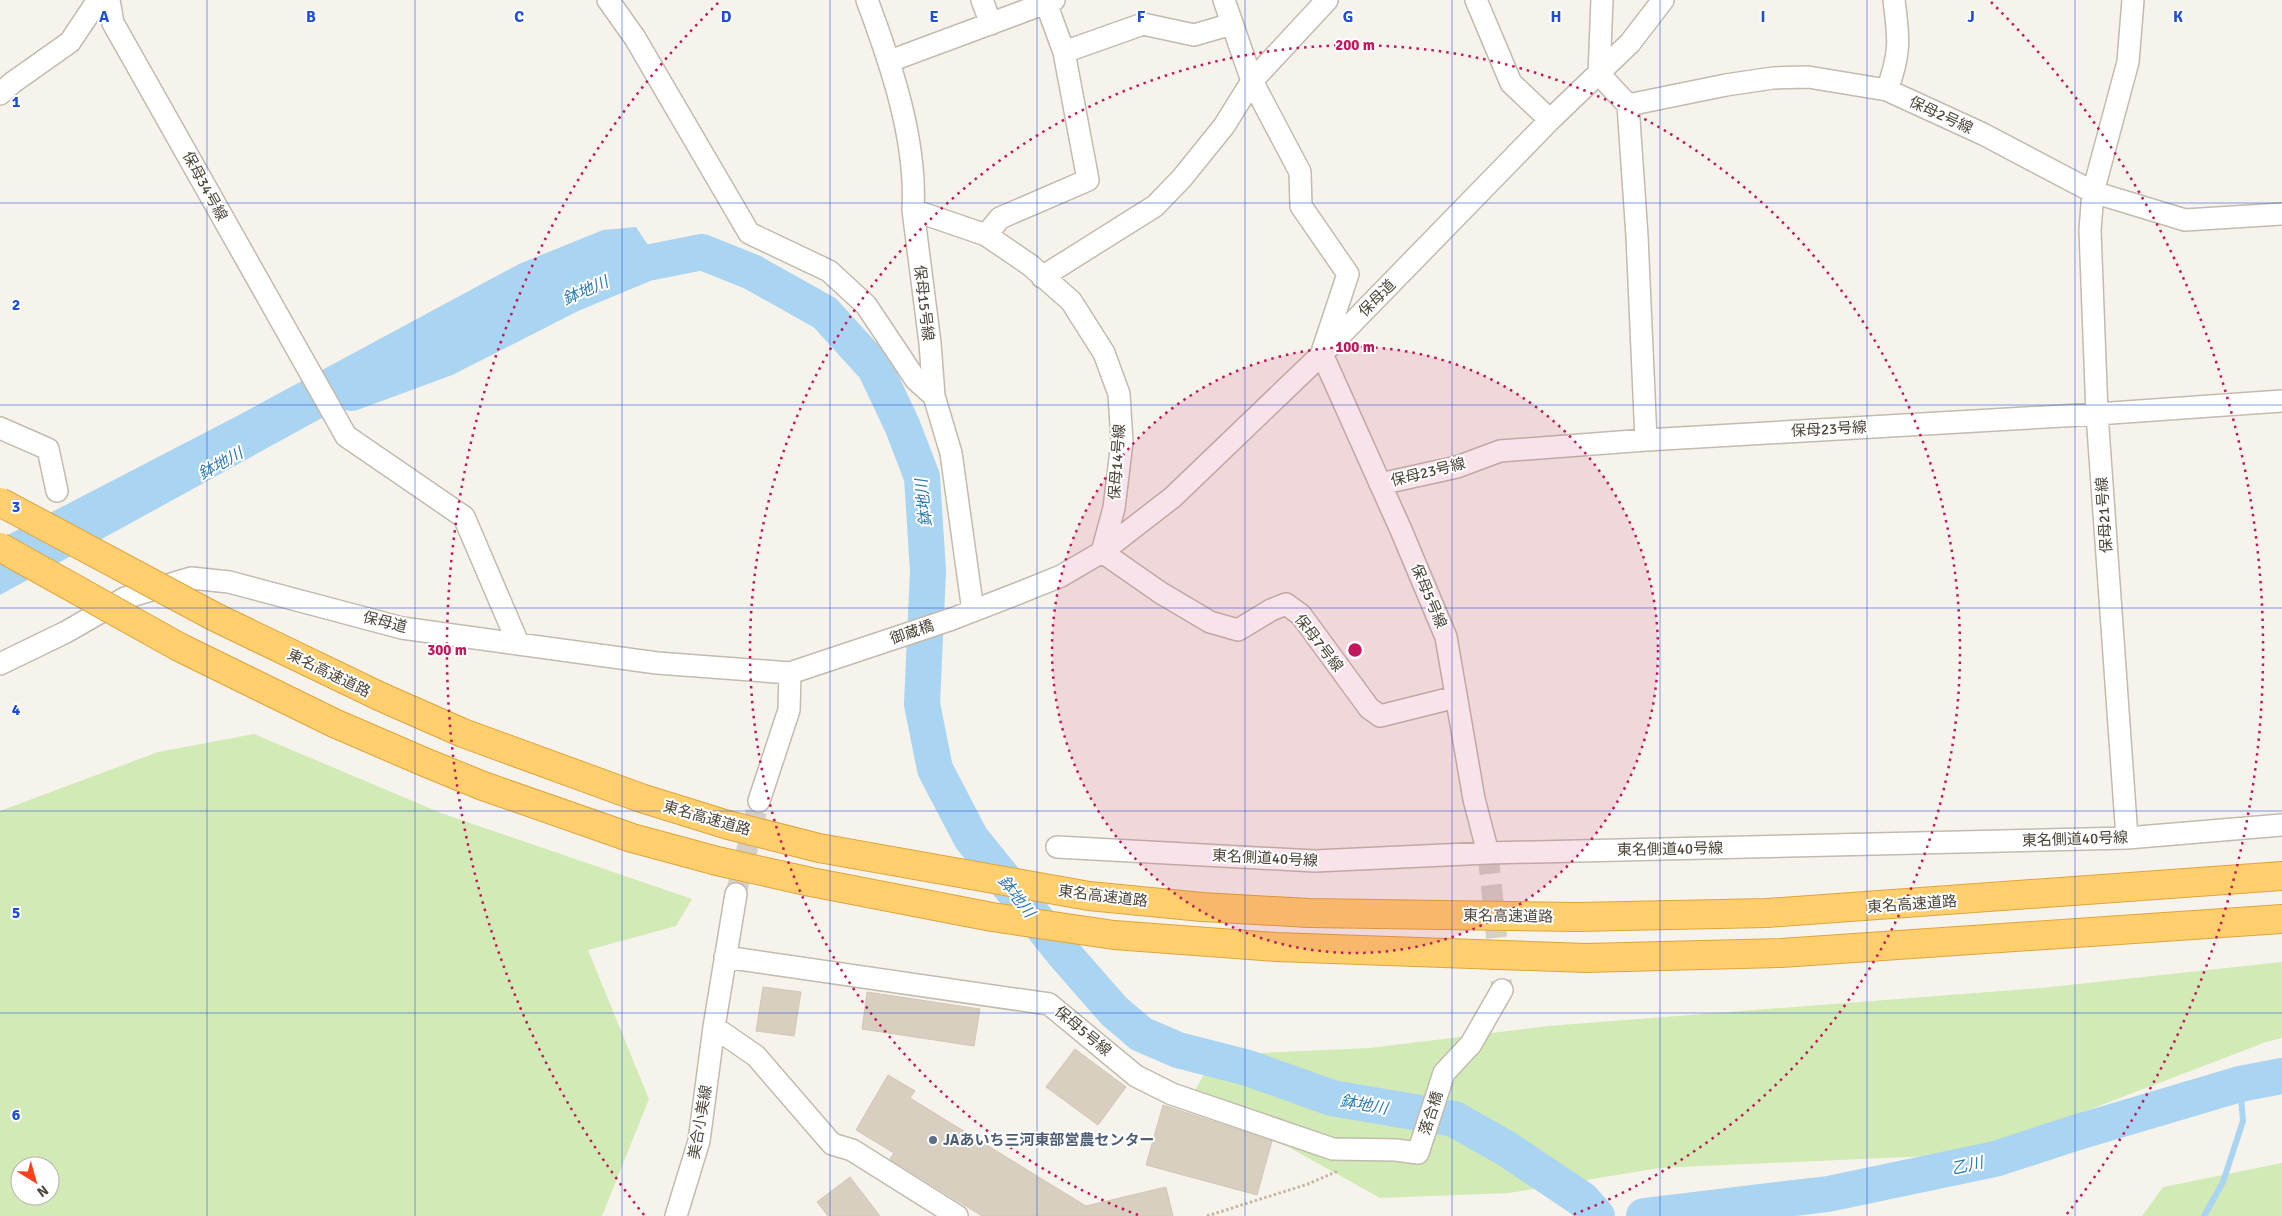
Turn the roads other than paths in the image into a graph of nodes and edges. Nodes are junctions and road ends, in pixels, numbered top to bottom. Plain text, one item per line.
1 (98, 0) edge
2 (109, 0) edge
3 (608, 0) edge
4 (867, 0) edge
5 (982, 0) edge
6 (1224, 0) edge
7 (1327, 0) edge
8 (1476, 0) edge
9 (1602, 0) edge
10 (1662, 0) edge
11 (1894, 0) edge
12 (2133, 0) edge
13 (1050, 2) edge
14 (991, 24) junction
15 (1232, 24) junction
16 (1064, 52) junction
17 (890, 61) junction
18 (1599, 74) junction
19 (1252, 82) junction
20 (1887, 90) junction
21 (0, 94) edge
22 (1628, 105) junction
23 (1550, 120) junction
24 (2093, 192) junction
25 (913, 210) junction
26 (2281, 217) edge
27 (986, 235) junction
28 (1042, 277) junction
29 (1322, 354) junction
30 (934, 396) junction
31 (2282, 401) edge
32 (2097, 414) junction
33 (0, 428) edge
34 (1646, 440) junction
35 (1380, 484) junction
36 (56, 491) dead end
37 (0, 502) edge
38 (0, 547) edge
39 (1102, 552) junction
40 (973, 611) junction
41 (518, 643) junction
42 (0, 664) edge
43 (790, 673) junction
44 (1456, 698) junction
45 (759, 801) tunnel mouth
46 (2282, 825) edge
47 (2127, 838) junction
48 (1057, 847) dead end
49 (1488, 853) junction
50 (2282, 876) edge
51 (736, 894) tunnel mouth
52 (2282, 919) edge
53 (725, 957) junction
54 (1502, 990) tunnel mouth
55 (714, 1027) junction
56 (1418, 1153) joint
57 (676, 1216) edge
58 (957, 1216) edge

1 - 21 street
2 - 41 street, 保母34号線
3 - 30 street
4 - 17 street, 保母15号線
5 - 14 street
6 - 15 street
7 - 19 street
8 - 23 street
9 - 18 street
10 - 18 street
11 - 20 street
12 - 24 street, 保母21号線
13 - 14 street
13 - 16 street
14 - 17 street
15 - 16 street
15 - 19 street
16 - 27 street
17 - 25 street, 保母15号線
18 - 22 street
18 - 23 street, 保母道
19 - 28 street
19 - 29 street
20 - 22 street, 保母2号線
20 - 24 street, 保母2号線
22 - 34 street
23 - 29 street, 保母道
24 - 26 street, 保母2号線
24 - 32 street, 保母21号線
25 - 27 street, 保母14号線
25 - 30 street, 保母15号線
27 - 28 street, 保母14号線
28 - 39 street, 保母14号線
29 - 35 street, 保母5号線
29 - 39 street, 保母道
30 - 40 street, 保母15号線
31 - 32 street, 保母23号線
32 - 34 street, 保母23号線
32 - 47 street, 保母21号線
33 - 36 street
34 - 35 street, 保母23号線
35 - 44 street, 保母5号線
37 - 50 highway, 東名高速道路, bridge
38 - 52 highway, bridge
39 - 40 street, 保母道
39 - 44 street, 保母7号線
40 - 43 street, 御蔵橋
41 - 42 street, 保母道
41 - 43 street, 保母道
43 - 45 street
44 - 49 street, 保母5号線
46 - 47 street, 東名側道40号線
47 - 49 street, 東名側道40号線
48 - 49 street, 東名側道40号線
51 - 53 street, 美合小美線
53 - 55 street, 美合小美線
53 - 56 street, 保母5号線
54 - 56 street, 落合橋
55 - 57 street, 美合小美線
55 - 58 street

